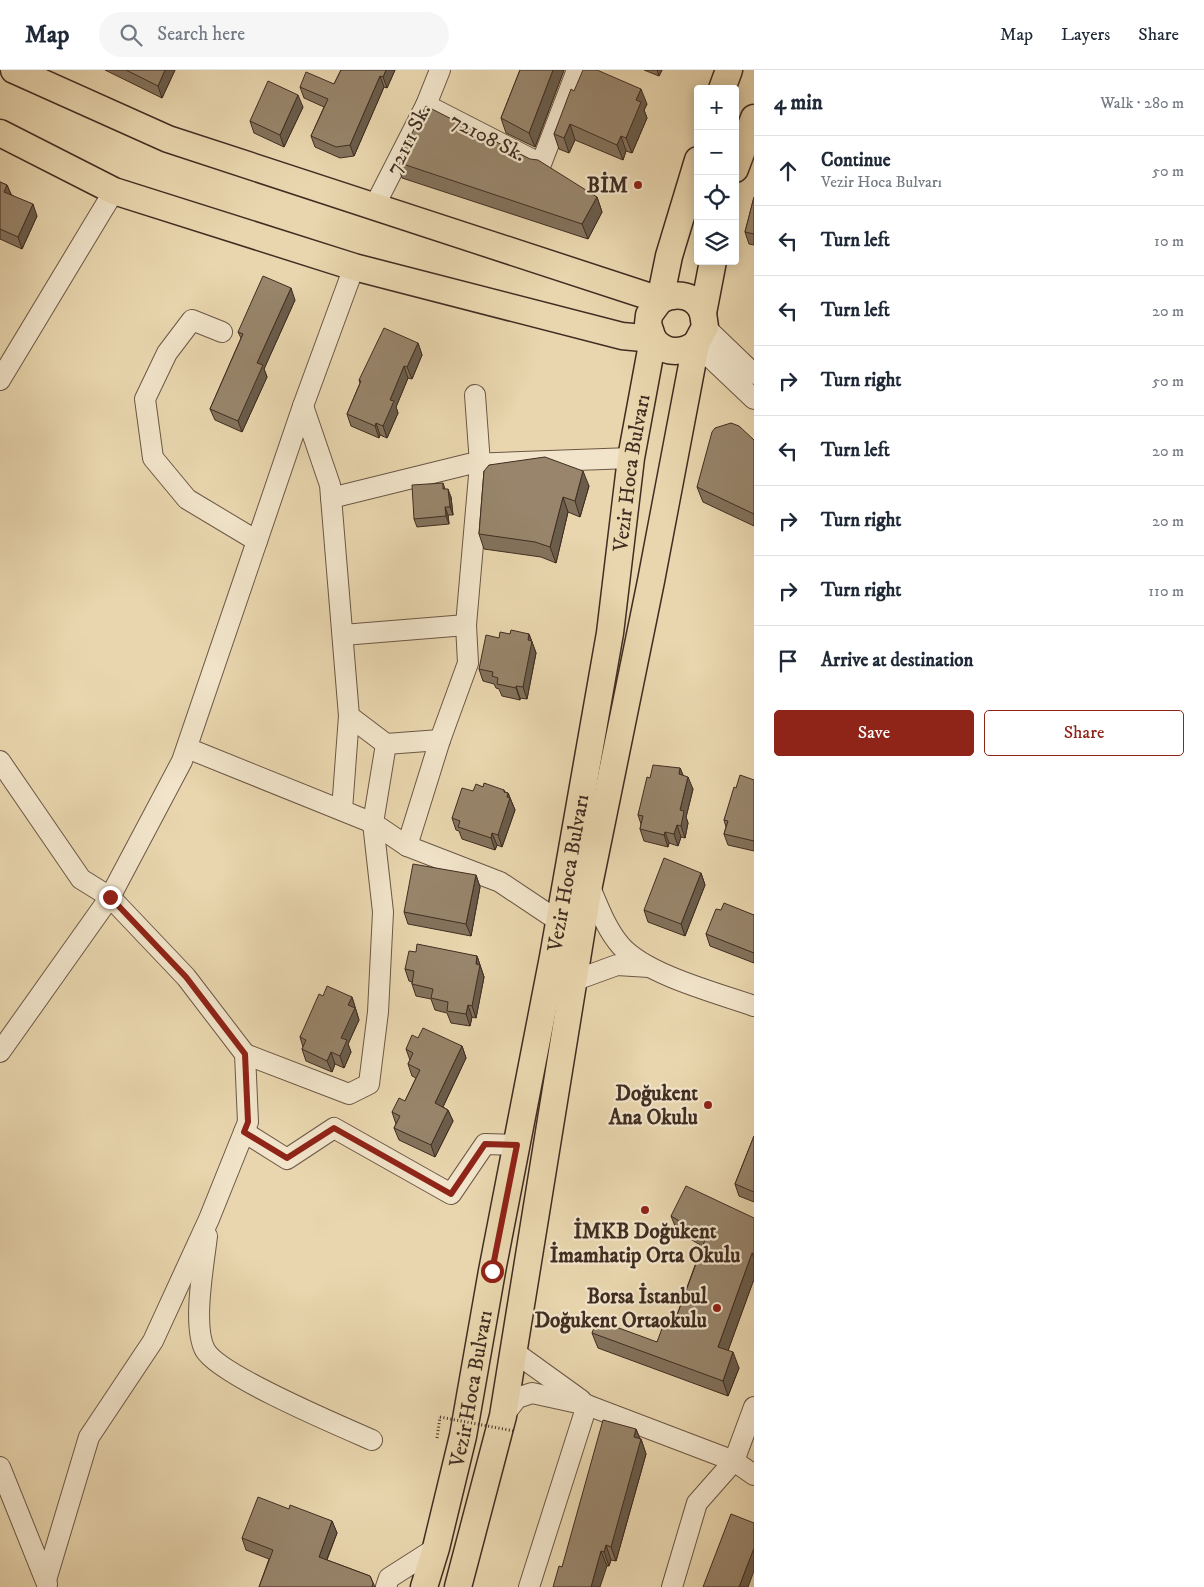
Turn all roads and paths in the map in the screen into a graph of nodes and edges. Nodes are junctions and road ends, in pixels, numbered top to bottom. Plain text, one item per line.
1 (440, 70) edge
2 (577, 70) edge
3 (730, 70) edge
4 (25, 72) edge
5 (724, 85) edge
6 (426, 105) junction
7 (754, 118) edge
8 (0, 133) edge
9 (739, 158) edge
10 (694, 173) edge
11 (114, 191) junction
12 (374, 207) junction
13 (712, 265) edge
14 (354, 267) junction
15 (660, 300) junction
16 (701, 328) junction
17 (222, 332) dead end
18 (653, 339) junction
19 (754, 374) edge
20 (0, 380) edge
21 (475, 395) dead end
22 (754, 399) edge
23 (303, 406) junction
24 (631, 458) junction
25 (480, 464) junction
26 (331, 498) junction
27 (257, 541) junction
28 (466, 625) junction
29 (343, 635) junction
30 (349, 716) junction
31 (440, 740) junction
32 (386, 744) junction
33 (187, 748) junction
34 (0, 761) edge
35 (342, 810) junction
36 (373, 823) junction
37 (407, 846) junction
38 (588, 886) junction
39 (110, 897) junction
40 (560, 922) junction
41 (649, 967) junction
42 (573, 981) junction
43 (754, 1006) edge
44 (0, 1052) edge
45 (245, 1054) junction
46 (244, 1132) junction
47 (517, 1145) junction
48 (209, 1219) junction
49 (513, 1351) junction
50 (586, 1404) junction
51 (754, 1407) edge
52 (508, 1423) junction
53 (437, 1438) dead end
54 (372, 1440) dead end
55 (734, 1461) junction
56 (0, 1467) edge
57 (754, 1475) edge
58 (436, 1548) junction
59 (47, 1583) edge
60 (386, 1587) edge
61 (424, 1587) edge
62 (458, 1587) edge
63 (528, 1587) edge
64 (672, 1587) edge

1 - 6 street, 72111 Sk.
2 - 6 street, 72108 Sk.
3 - 5 main road
4 - 12 main road
6 - 12 street, 72111 Sk.
7 - 9 main road
8 - 11 main road
10 - 15 main road, Vezir Hoca Bulvarı
11 - 14 main road
11 - 20 street
12 - 15 main road
13 - 16 main road, Vezir Hoca Bulvarı
14 - 18 main road
14 - 23 street
15 - 16 main road
15 - 18 main road, Vezir Hoca Bulvarı
16 - 18 main road
16 - 19 street
16 - 22 street
16 - 38 main road, Vezir Hoca Bulvarı
17 - 27 street
18 - 24 main road, Vezir Hoca Bulvarı
21 - 25 street
23 - 26 street
23 - 27 street
24 - 25 street
24 - 40 main road, Vezir Hoca Bulvarı
25 - 26 street
25 - 28 street
26 - 29 street
27 - 33 street
28 - 29 street
28 - 31 street
29 - 30 street
30 - 32 street
30 - 35 street
31 - 32 street
31 - 37 street
32 - 36 street
33 - 35 street
33 - 39 street
34 - 39 street
35 - 36 street
36 - 37 street
36 - 45 street
37 - 40 street
38 - 41 street
38 - 42 main road, Vezir Hoca Bulvarı
39 - 44 street
39 - 45 street
40 - 47 main road, Vezir Hoca Bulvarı
41 - 42 street
41 - 43 street
42 - 49 main road, Vezir Hoca Bulvarı
45 - 46 street
46 - 47 street
46 - 48 street
47 - 58 main road, Vezir Hoca Bulvarı
48 - 54 street
48 - 59 street
49 - 50 street
49 - 52 main road, Vezir Hoca Bulvarı
50 - 52 street
50 - 55 street
50 - 63 street
51 - 55 street
52 - 53 path, bridge
52 - 62 main road, Vezir Hoca Bulvarı
55 - 57 street
55 - 64 street
56 - 59 street
58 - 60 street
58 - 61 main road, Vezir Hoca Bulvarı

